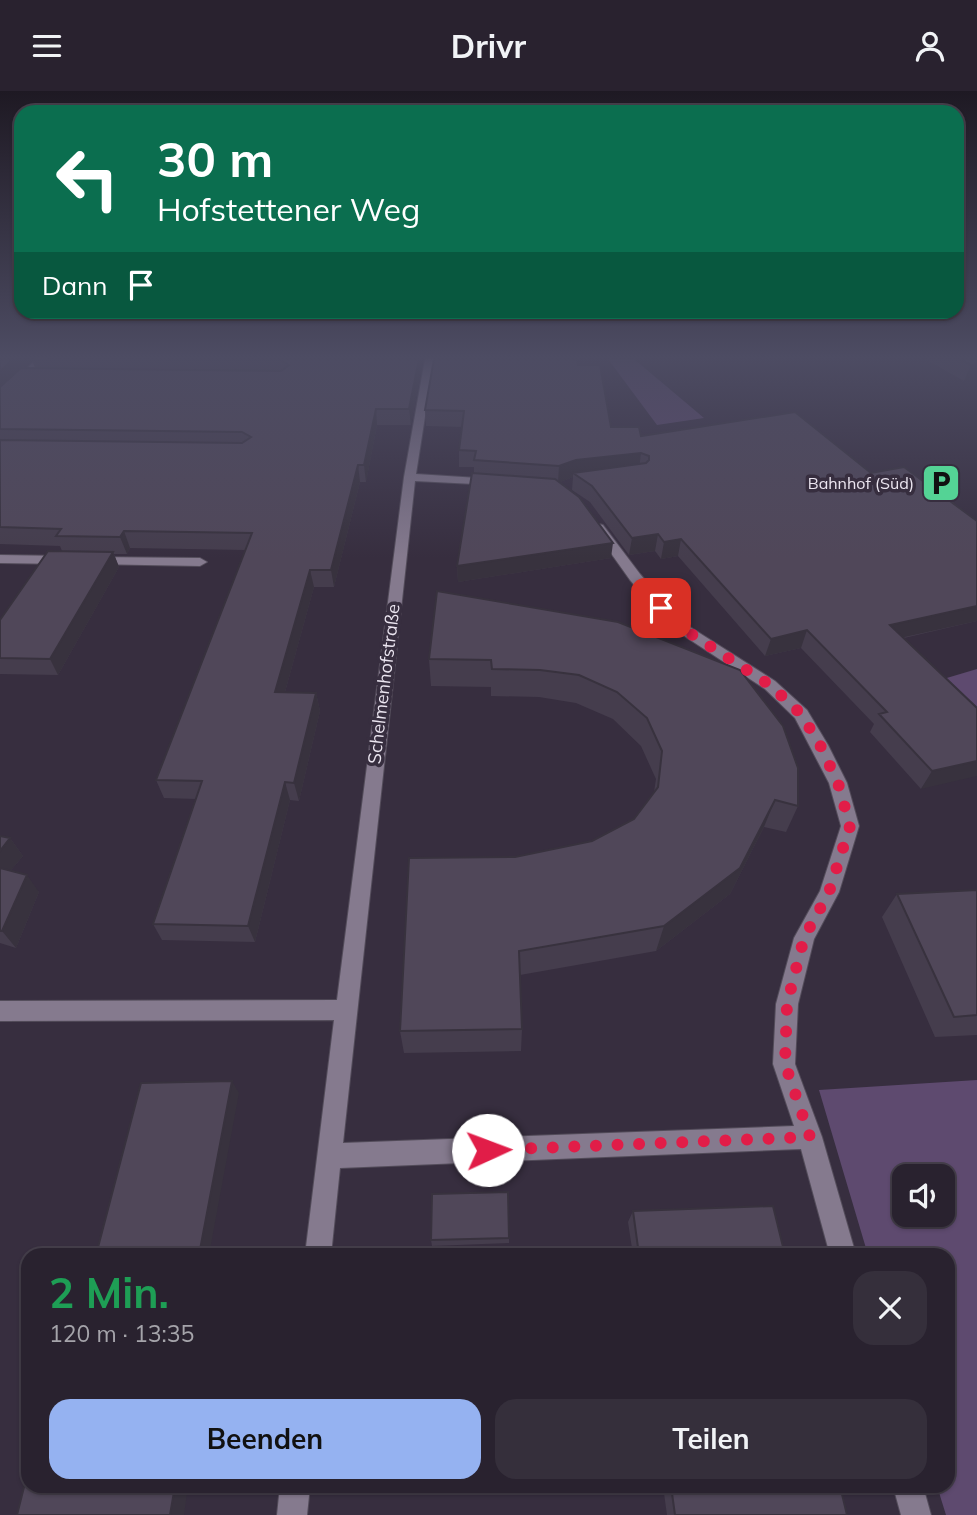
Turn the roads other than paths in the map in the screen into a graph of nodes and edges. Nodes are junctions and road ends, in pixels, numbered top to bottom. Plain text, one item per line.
1 (418, 425) edge
2 (410, 477) junction
3 (514, 483) edge
4 (591, 517) edge
5 (0, 559) edge
6 (200, 562) dead end
7 (344, 1010) junction
8 (0, 1011) edge
9 (810, 1137) junction
10 (328, 1156) junction
11 (319, 1248) edge
12 (841, 1248) edge
13 (294, 1493) edge
14 (910, 1493) edge
15 (292, 1515) edge
16 (916, 1515) edge

1 - 2 street, Schelmenhofstraße
2 - 3 street
2 - 7 street, Schelmenhofstraße
4 - 9 street
5 - 6 street
7 - 8 street
7 - 10 street, Schelmenhofstraße
9 - 10 street
9 - 12 street
10 - 11 street, Schelmenhofstraße
13 - 15 street
14 - 16 street

